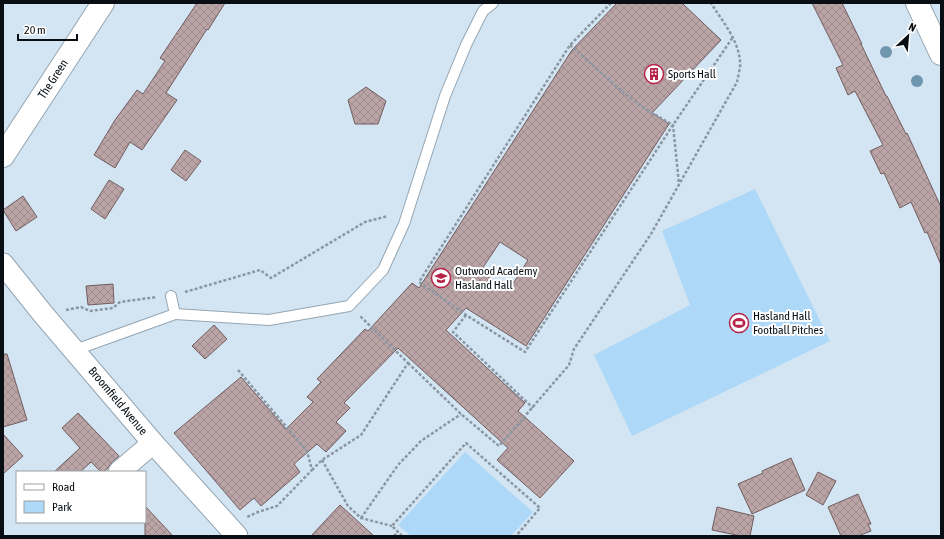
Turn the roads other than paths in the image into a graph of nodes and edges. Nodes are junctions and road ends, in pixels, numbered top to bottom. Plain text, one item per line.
1 (103, 3) edge
2 (493, 3) edge
3 (917, 3) edge
4 (941, 54) edge
5 (3, 156) edge
6 (3, 264) edge
7 (171, 296) road end
8 (175, 314) junction
9 (75, 350) junction
10 (153, 443) junction
11 (121, 471) edge
12 (233, 532) edge

1 - 5 main road, The Green
2 - 8 lane
3 - 4 main road
6 - 9 street, Broomfield Avenue
7 - 8 lane
8 - 9 lane
9 - 10 street, Broomfield Avenue
10 - 11 street
10 - 12 street, Broomfield Avenue

